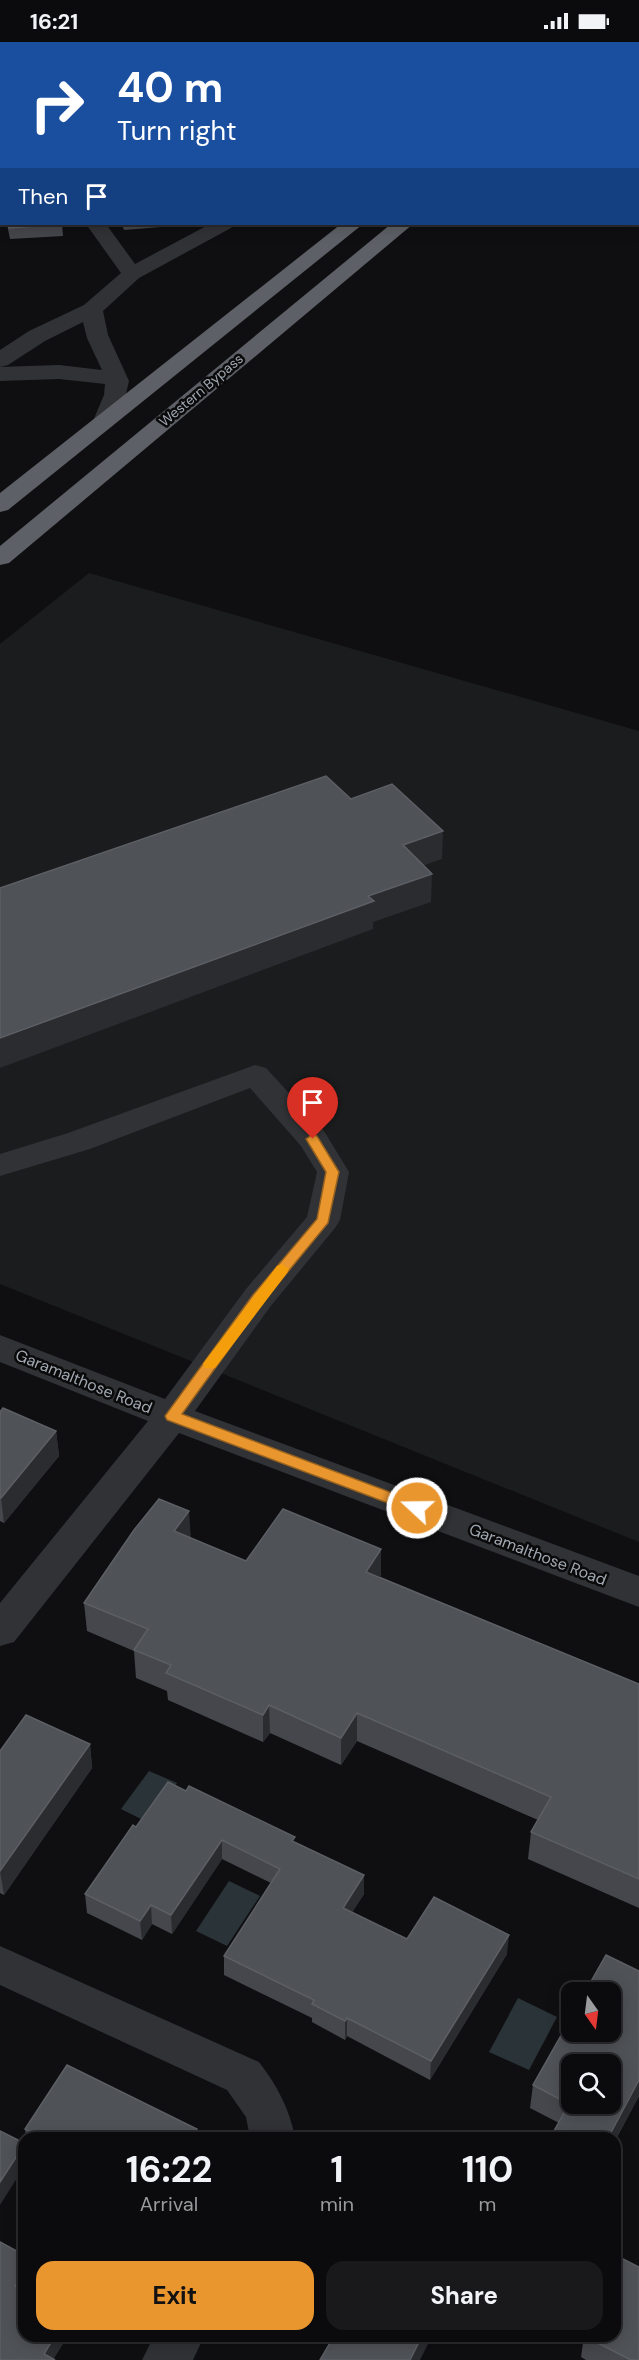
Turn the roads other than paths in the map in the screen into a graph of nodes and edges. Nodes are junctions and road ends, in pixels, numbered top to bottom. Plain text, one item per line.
1 (97, 225) edge
2 (222, 225) edge
3 (352, 225) edge
4 (402, 225) edge
5 (132, 274) junction
6 (92, 310) junction
7 (0, 360) edge
8 (0, 374) edge
9 (118, 381) junction
10 (104, 421) junction
11 (0, 505) edge
12 (0, 558) edge
13 (0, 1165) edge
14 (0, 1348) edge
15 (172, 1416) junction
16 (639, 1592) edge
17 (0, 1631) edge
18 (0, 1965) edge
19 (272, 2132) edge
20 (176, 2342) edge
21 (166, 2360) edge

1 - 5 street
2 - 5 street
3 - 10 highway
4 - 12 highway, Western Bypass
5 - 6 street
6 - 7 street
6 - 9 street
8 - 9 street
9 - 10 street
10 - 11 highway
13 - 15 street
14 - 15 street, Garamalthose Road
15 - 16 street, Garamalthose Road
15 - 17 street
18 - 19 street
20 - 21 street

